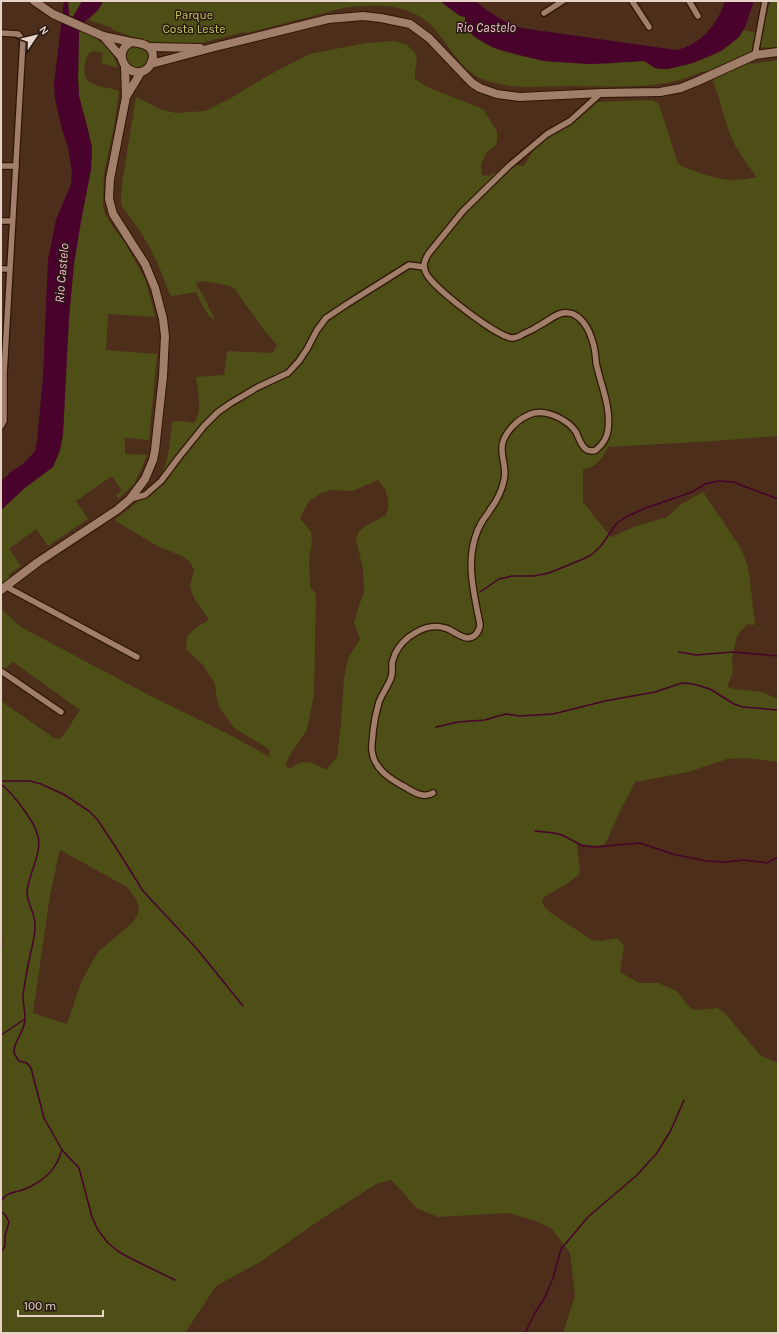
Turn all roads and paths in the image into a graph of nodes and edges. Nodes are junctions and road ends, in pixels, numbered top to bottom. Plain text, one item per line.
1 (34, 1) edge
2 (563, 1) edge
3 (632, 1) edge
4 (689, 1) edge
5 (765, 1) edge
6 (544, 13) dead end
7 (698, 16) dead end
8 (649, 27) dead end
9 (1, 33) edge
10 (103, 36) junction
11 (131, 42) junction
12 (150, 47) junction
13 (211, 48) junction
14 (778, 52) edge
15 (755, 55) junction
16 (122, 58) junction
17 (151, 64) junction
18 (125, 66) junction
19 (141, 72) junction
20 (602, 93) junction
21 (126, 97) junction
22 (1, 166) edge
23 (16, 166) junction
24 (1, 221) edge
25 (12, 221) junction
26 (424, 267) junction
27 (1, 269) edge
28 (9, 269) junction
29 (4, 324) edge
30 (2, 373) edge
31 (2, 425) edge
32 (130, 499) junction
33 (3, 588) edge
34 (137, 657) dead end
35 (1, 671) edge
36 (61, 712) dead end
37 (433, 794) dead end

1 - 10 main road
2 - 6 street
3 - 8 street
4 - 7 street
5 - 15 street
9 - 23 street
10 - 11 main road
10 - 16 main road
11 - 12 main road
11 - 16 main road
12 - 13 main road
12 - 17 main road
13 - 17 main road
13 - 20 main road
14 - 15 main road
15 - 20 main road
16 - 18 main road
17 - 19 main road
18 - 19 main road
18 - 21 main road
19 - 21 main road
20 - 26 street
21 - 32 main road
22 - 23 street
23 - 25 street
24 - 25 street
25 - 28 street
26 - 32 street
26 - 37 street
27 - 28 street
28 - 29 street
29 - 30 street
30 - 31 street
32 - 33 main road
33 - 34 street
35 - 36 street

